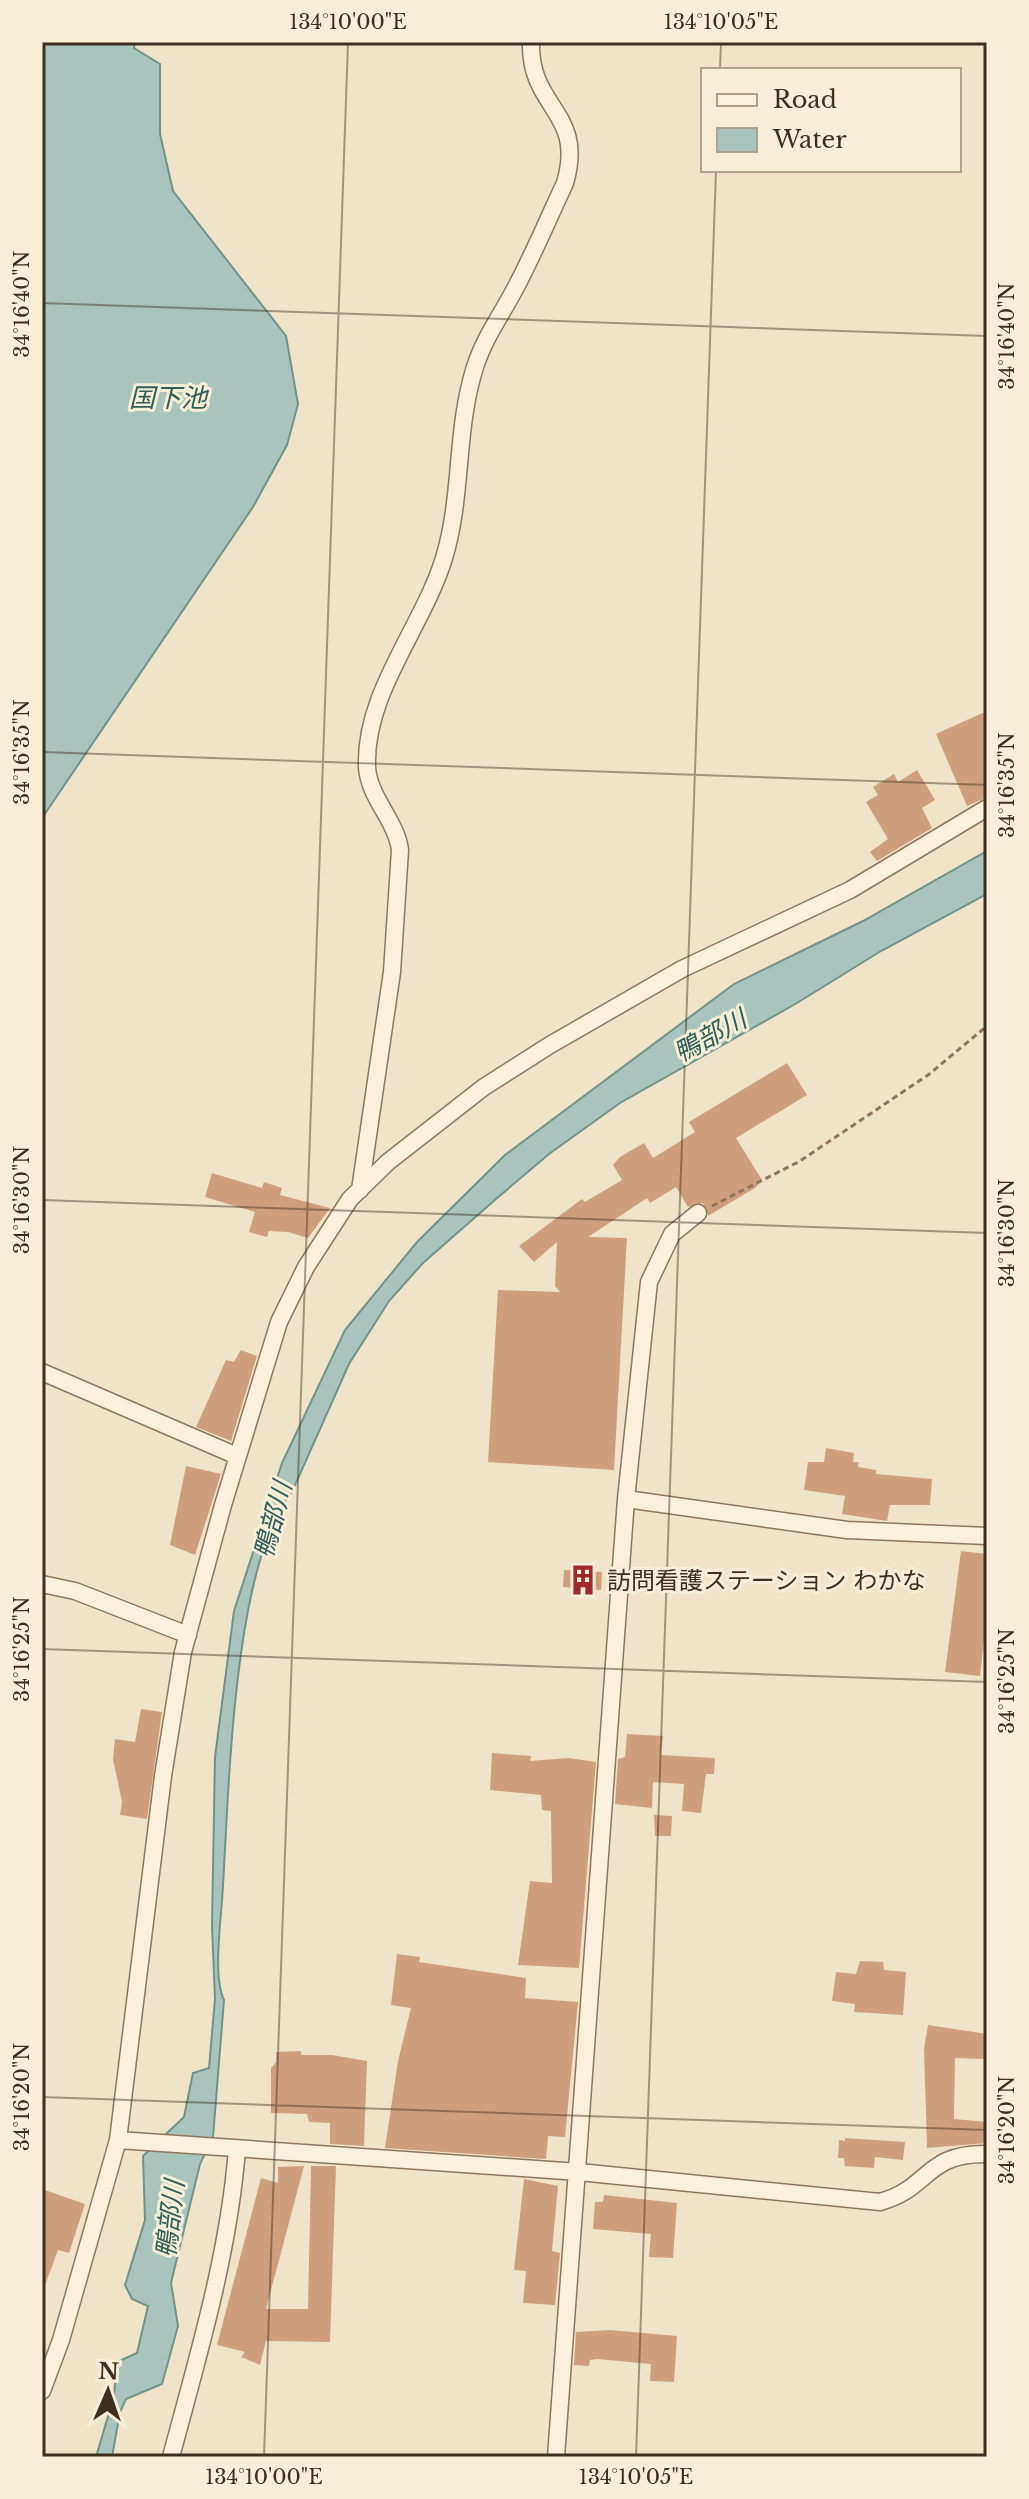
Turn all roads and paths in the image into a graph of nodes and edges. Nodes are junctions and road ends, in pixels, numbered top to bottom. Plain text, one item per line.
1 (531, 42) edge
2 (987, 808) edge
3 (987, 1026) edge
4 (360, 1190) junction
5 (698, 1213) joint
6 (42, 1372) edge
7 (237, 1456) junction
8 (626, 1499) junction
9 (987, 1536) edge
10 (42, 1584) edge
11 (188, 1635) junction
12 (126, 2141) junction
13 (231, 2148) junction
14 (987, 2154) edge
15 (579, 2172) junction
16 (42, 2391) edge
17 (171, 2457) edge
18 (556, 2457) edge

1 - 4 street
2 - 4 street
3 - 5 path
4 - 7 street
5 - 8 street
6 - 7 street
7 - 11 street
8 - 9 street
8 - 15 street
10 - 11 street
11 - 12 street
12 - 13 street
12 - 16 street
13 - 15 street
13 - 17 street
14 - 15 street
15 - 18 street

